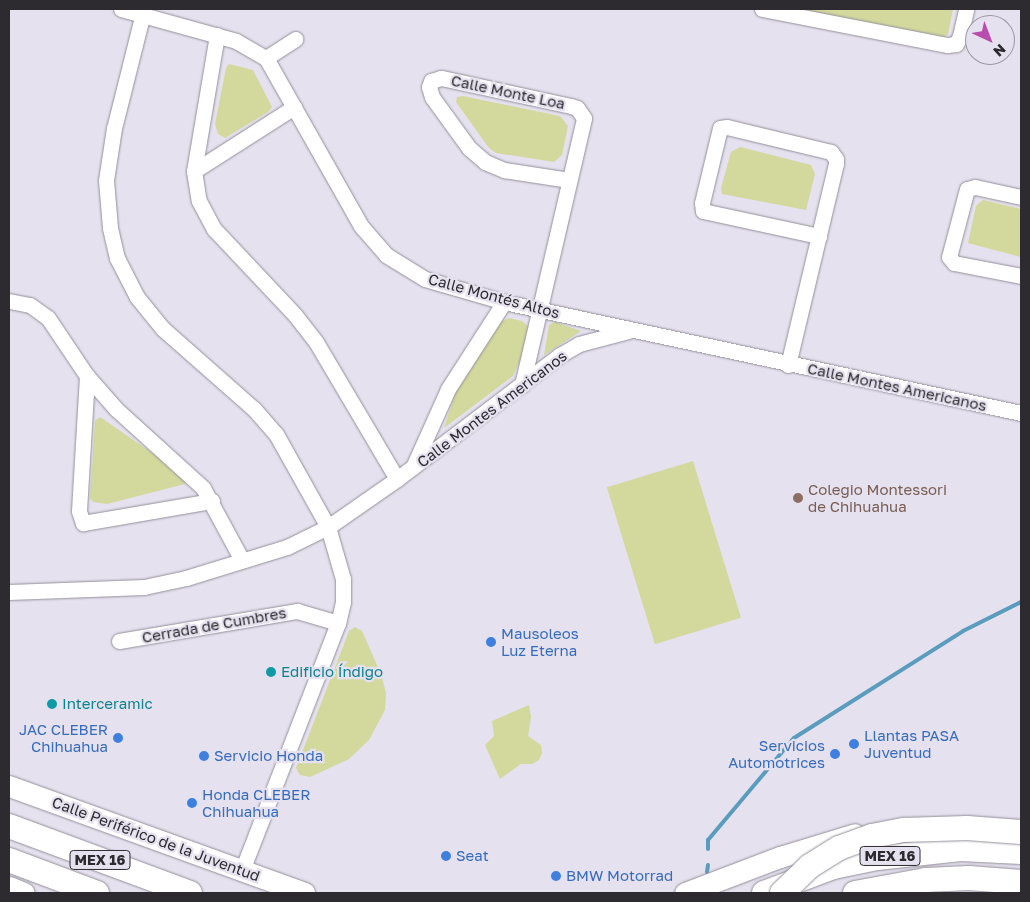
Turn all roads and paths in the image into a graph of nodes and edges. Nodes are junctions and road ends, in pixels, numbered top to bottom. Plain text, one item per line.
1 (120, 9) edge
2 (762, 9) edge
3 (966, 9) edge
4 (143, 12) edge
5 (217, 35) junction
6 (296, 39) dead end
7 (266, 58) junction
8 (294, 107) junction
9 (194, 172) junction
10 (569, 180) junction
11 (1021, 197) edge
12 (819, 236) junction
13 (1021, 276) edge
14 (9, 301) edge
15 (504, 302) junction
16 (542, 309) junction
17 (630, 330) junction
18 (788, 365) junction
19 (87, 376) junction
20 (522, 385) junction
21 (1021, 413) edge
22 (413, 468) junction
23 (397, 479) junction
24 (212, 501) junction
25 (328, 527) junction
26 (242, 560) junction
27 (9, 592) edge
28 (338, 623) junction
29 (119, 642) dead end
30 (9, 786) edge
31 (1021, 825) edge
32 (9, 826) edge
33 (1021, 832) edge
34 (1021, 852) edge
35 (9, 860) edge
36 (242, 870) junction
37 (44, 873) junction
38 (1021, 882) edge
39 (9, 887) edge
40 (24, 893) edge
41 (82, 893) edge
42 (97, 893) edge
43 (190, 893) edge
44 (304, 893) edge
45 (685, 893) edge
46 (764, 893) edge
47 (782, 893) edge
48 (855, 893) edge

1 - 4 street, Calle Montés Altos
2 - 3 street
4 - 5 street, Calle Montés Altos
4 - 25 street
5 - 7 street, Calle Montés Altos
5 - 9 street
6 - 7 street
7 - 8 street, Calle Montés Altos
8 - 9 street
8 - 15 street, Calle Montés Altos
9 - 23 street
10 - 10 street, Calle Monte Loa
10 - 16 street, Calle Monte Loa
11 - 13 street
12 - 12 street
12 - 18 street
14 - 19 street
15 - 16 street, Calle Montés Altos
15 - 22 street
16 - 17 street, Calle Montés Altos
16 - 20 street, Calle Monte Loa
17 - 18 street, Calle Montes Americanos
17 - 20 street, Calle Montes Americanos
18 - 21 street, Calle Montes Americanos
19 - 24 street
19 - 24 street
20 - 22 street, Calle Montes Americanos
22 - 23 street, Calle Montes Americanos
23 - 25 street, Calle Montes Americanos
24 - 26 street
25 - 26 street, Calle Montes Americanos
25 - 28 street
26 - 27 street, Calle Montes Americanos
28 - 29 street, Cerrada de Cumbres
28 - 36 street
30 - 36 main road, Calle Periférico de la Juventud
31 - 45 main road
32 - 43 highway, MEX 16
33 - 47 highway, bridge
34 - 46 highway, MEX 16
35 - 37 highway, MEX 16
36 - 44 main road, Calle Periférico de la Juventud
37 - 41 highway
37 - 42 highway, MEX 16
38 - 48 highway, MEX 16
39 - 40 main road

